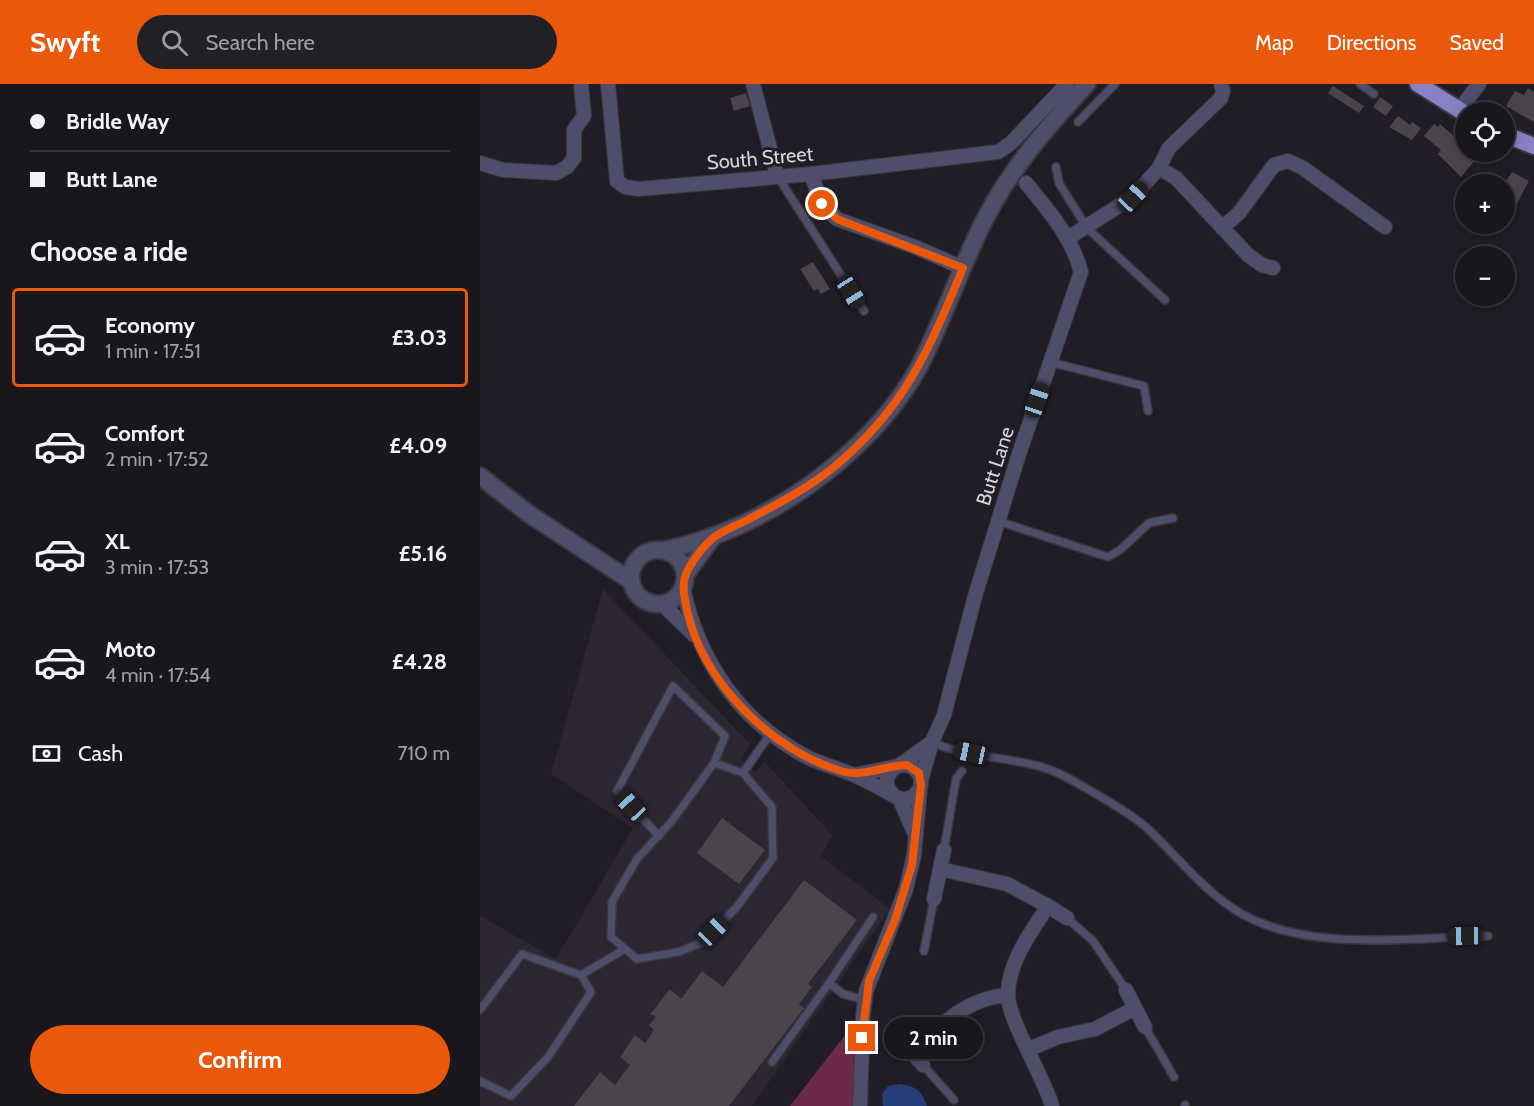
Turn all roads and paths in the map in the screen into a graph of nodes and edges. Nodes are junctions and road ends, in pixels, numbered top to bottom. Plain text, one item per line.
1 (582, 84) edge
2 (608, 84) edge
3 (753, 84) edge
4 (1067, 84) edge
5 (1087, 84) edge
6 (1115, 84) edge
7 (1221, 84) edge
8 (1360, 84) edge
9 (1418, 84) edge
10 (1479, 84) edge
11 (1374, 94) dead end
12 (1468, 102) edge
13 (1455, 108) edge
14 (1078, 122) dead end
15 (1515, 138) edge
16 (1534, 146) edge
17 (480, 163) edge
18 (1056, 167) dead end
19 (1159, 168) junction
20 (811, 174) junction
21 (777, 176) junction
22 (1026, 183) dead end
23 (1385, 227) dead end
24 (1087, 228) junction
25 (1222, 228) junction
26 (1068, 238) junction
27 (963, 268) junction
28 (1273, 268) dead end
29 (1165, 300) dead end
30 (864, 311) dead end
31 (1050, 362) junction
32 (1148, 411) dead end
33 (480, 476) edge
34 (1173, 518) dead end
35 (998, 521) junction
36 (712, 538) junction
37 (664, 550) junction
38 (595, 554) junction
39 (637, 559) junction
40 (631, 581) junction
41 (684, 581) junction
42 (662, 604) junction
43 (696, 637) junction
44 (771, 733) junction
45 (932, 742) junction
46 (714, 763) junction
47 (897, 766) junction
48 (962, 771) dead end
49 (742, 773) junction
50 (854, 775) junction
51 (920, 785) junction
52 (896, 796) junction
53 (915, 834) junction
54 (659, 836) junction
55 (944, 850) joint
56 (940, 869) junction
57 (934, 899) joint
58 (1048, 906) junction
59 (873, 917) dead end
60 (1066, 918) joint
61 (1488, 936) dead end
62 (625, 949) junction
63 (924, 951) dead end
64 (581, 975) junction
65 (829, 983) junction
66 (1126, 990) joint
67 (1007, 995) junction
68 (865, 1000) junction
69 (1135, 1008) junction
70 (480, 1010) edge
71 (1145, 1027) joint
72 (898, 1036) dead end
73 (1029, 1049) junction
74 (911, 1051) junction
75 (772, 1062) dead end
76 (923, 1065) joint
77 (1174, 1077) dead end
78 (480, 1081) edge
79 (954, 1100) dead end
80 (1049, 1105) edge
81 (860, 1106) edge

1 - 17 street
2 - 21 street, South Street
3 - 21 street
4 - 20 street, South Street
5 - 27 street
6 - 14 lane
7 - 19 street
8 - 11 lane
9 - 13 highway
10 - 12 street
15 - 16 highway
18 - 24 lane
19 - 24 street
19 - 25 street
20 - 21 street, South Street
20 - 27 street
21 - 30 lane
22 - 26 street, Butt Lane
23 - 25 street
24 - 26 street
24 - 29 lane
25 - 28 street
26 - 31 street, Butt Lane
27 - 36 street
31 - 32 lane
31 - 35 street, Butt Lane
33 - 38 street
34 - 35 lane
35 - 45 street, Butt Lane
36 - 37 street
36 - 41 street
37 - 39 street
37 - 41 street
38 - 39 street
38 - 40 street
39 - 40 street
40 - 42 street
41 - 42 street
41 - 43 street
42 - 43 street
43 - 44 street
44 - 49 lane
44 - 50 street
45 - 47 street
45 - 51 street, Butt Lane
45 - 61 lane
46 - 49 lane
46 - 54 lane
46 - 54 lane
47 - 50 street
47 - 51 street
47 - 52 street
48 - 55 lane
49 - 62 lane
50 - 52 street
51 - 52 street
51 - 53 street, Butt Lane
52 - 53 street
53 - 68 street, Butt Lane
54 - 62 lane
55 - 56 street
56 - 57 street
56 - 58 street
57 - 63 lane
58 - 60 street
58 - 67 street
59 - 65 lane
60 - 66 lane
62 - 64 lane
64 - 70 lane
64 - 78 lane
65 - 68 lane
65 - 75 lane
66 - 69 street
67 - 73 street
67 - 74 street
68 - 81 street, Butt Lane
69 - 71 street
69 - 73 street
71 - 77 lane
72 - 74 street
73 - 80 street
74 - 76 street
76 - 79 lane

